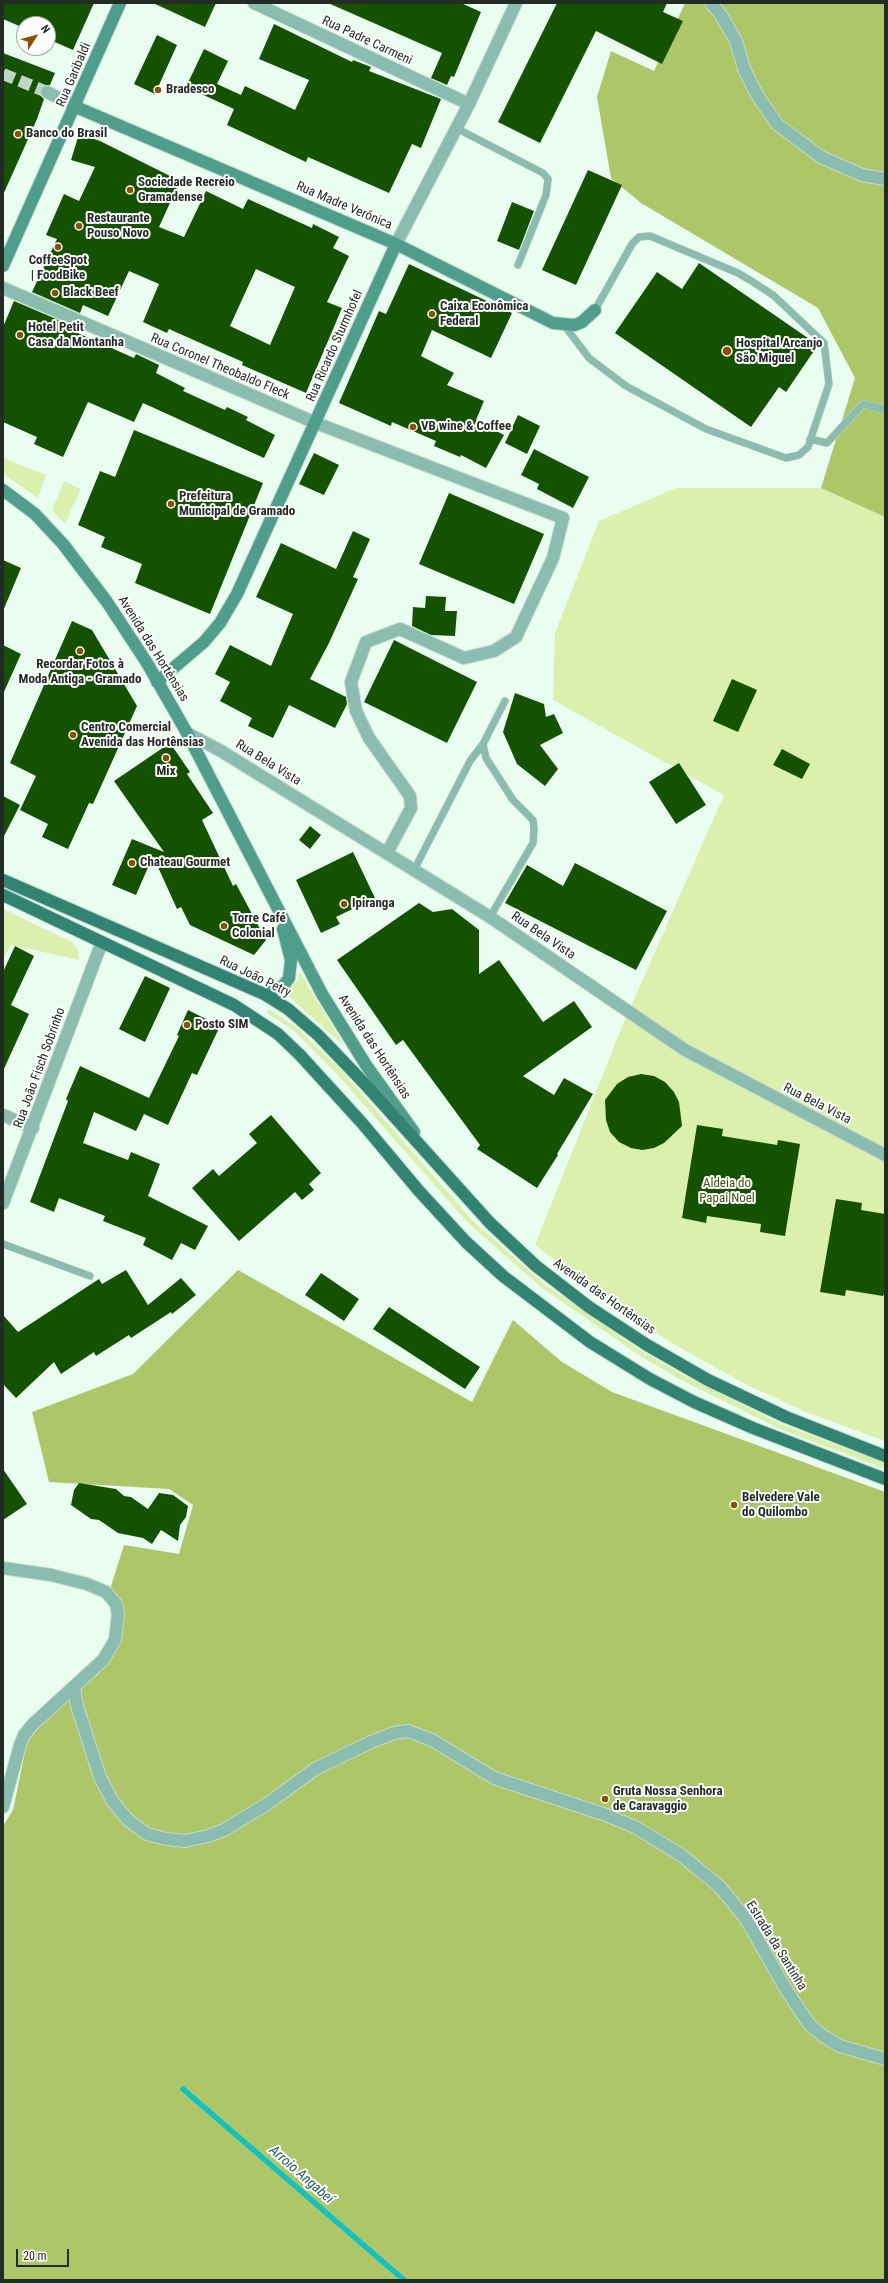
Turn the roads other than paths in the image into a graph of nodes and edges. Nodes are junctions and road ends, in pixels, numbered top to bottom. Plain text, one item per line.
1 (120, 3) edge
2 (254, 3) edge
3 (516, 3) edge
4 (711, 3) edge
5 (47, 92) tunnel mouth
6 (469, 104) junction
7 (76, 107) junction
8 (456, 128) junction
9 (885, 179) edge
10 (396, 244) junction
11 (518, 265) dead end
12 (3, 266) edge
13 (3, 288) edge
14 (595, 310) joint
15 (564, 325) junction
16 (885, 410) edge
17 (316, 424) junction
18 (810, 439) junction
19 (3, 490) edge
20 (157, 682) junction
21 (505, 701) dead end
22 (188, 733) junction
23 (483, 744) junction
24 (387, 853) junction
25 (414, 870) junction
26 (3, 880) edge
27 (3, 895) edge
28 (279, 910) junction
29 (490, 917) junction
30 (102, 942) junction
31 (264, 994) junction
32 (3, 1115) edge
33 (33, 1128) junction
34 (885, 1155) edge
35 (442, 1172) junction
36 (3, 1203) edge
37 (3, 1244) edge
38 (90, 1276) dead end
39 (885, 1456) edge
40 (885, 1479) edge
41 (3, 1568) edge
42 (74, 1688) junction
43 (3, 1807) edge
44 (885, 2059) edge

1 - 7 main road, Rua Garibaldi
2 - 6 street, Rua Padre Carmeni
3 - 6 street, Rua Ricardo Sturmhofel
4 - 9 street
5 - 7 street
6 - 8 street, Rua Ricardo Sturmhofel
7 - 10 main road, Rua Madre Verônica
7 - 12 main road, Rua Garibaldi
8 - 10 street, Rua Ricardo Sturmhofel
8 - 11 lane
10 - 15 main road, Rua Madre Verônica
10 - 17 main road, Rua Ricardo Sturmhofel
13 - 17 street, Rua Coronel Theobaldo Fleck
14 - 15 main road
14 - 18 lane
15 - 18 lane
16 - 18 lane
17 - 20 main road, Rua Ricardo Sturmhofel
17 - 24 street, Rua Coronel Theobaldo Fleck
19 - 20 main road, Avenida das Hortênsias
20 - 22 main road, Avenida das Hortênsias
21 - 23 lane
22 - 24 street, Rua Bela Vista
22 - 28 main road, Avenida das Hortênsias
23 - 25 lane
23 - 29 lane
24 - 25 street, Rua Bela Vista
25 - 29 street, Rua Bela Vista
26 - 31 main road, Rua João Petry
27 - 30 main road
28 - 31 main road
28 - 35 main road, Avenida das Hortênsias
29 - 34 street, Rua Bela Vista
30 - 33 street, Rua João Fisch Sobrinho
30 - 40 main road
31 - 35 main road, Rua João Petry
32 - 33 street
33 - 36 street, Rua João Fisch Sobrinho
35 - 39 main road, Avenida das Hortênsias
37 - 38 lane
41 - 42 street
42 - 43 street
42 - 44 street, Estrada da Santinha

